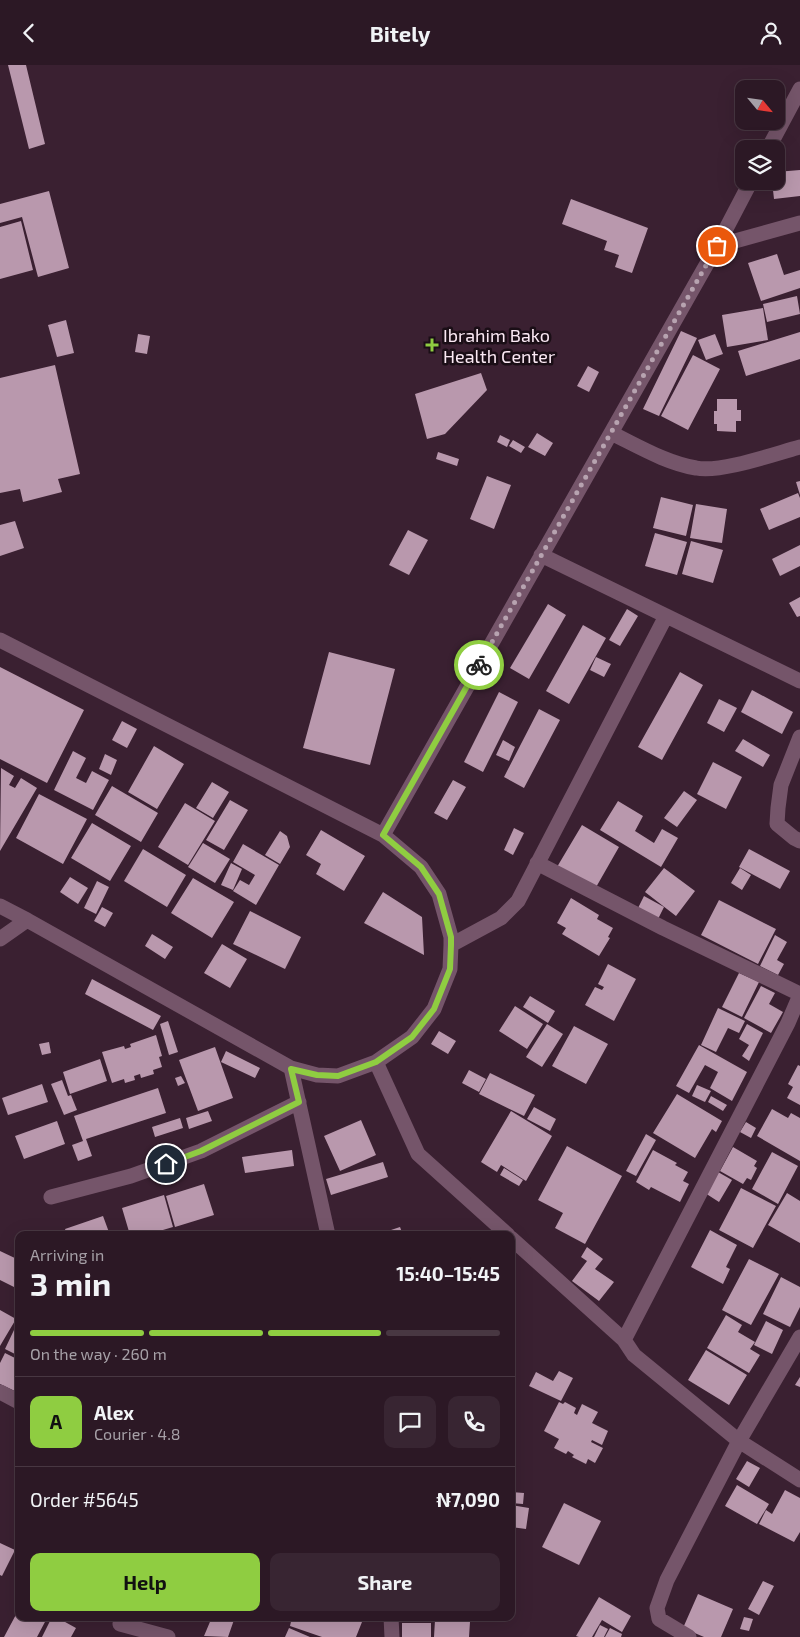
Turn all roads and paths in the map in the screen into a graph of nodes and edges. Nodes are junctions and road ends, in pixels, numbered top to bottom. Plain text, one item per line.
1 (800, 89) edge
2 (773, 140) edge
3 (746, 190) edge
4 (800, 223) edge
5 (717, 246) junction
6 (611, 433) junction
7 (800, 447) edge
8 (541, 555) junction
9 (666, 616) junction
10 (0, 640) edge
11 (800, 681) edge
12 (800, 737) edge
13 (383, 835) junction
14 (800, 841) edge
15 (538, 863) junction
16 (0, 906) edge
17 (27, 920) junction
18 (0, 939) edge
19 (451, 945) junction
20 (800, 994) edge
21 (376, 1062) junction
22 (291, 1069) junction
23 (299, 1102) junction
24 (51, 1197) dead end
25 (327, 1231) edge
26 (504, 1231) edge
27 (515, 1242) edge
28 (800, 1337) edge
29 (624, 1340) junction
30 (0, 1392) edge
31 (15, 1400) edge
32 (739, 1441) junction
33 (800, 1479) edge
34 (391, 1621) edge
35 (120, 1624) dead end
36 (168, 1637) edge
37 (392, 1637) edge
38 (689, 1637) edge

1 - 2 street
3 - 5 street
4 - 5 street
5 - 6 street
6 - 7 street
6 - 8 street
8 - 9 street
8 - 13 street
9 - 11 street
9 - 15 street
10 - 13 street
12 - 14 street
13 - 19 street
15 - 19 street
15 - 20 street
16 - 17 street
17 - 18 street
17 - 22 street
19 - 21 street
20 - 29 street
21 - 22 street
21 - 26 street
22 - 23 street
23 - 24 street
23 - 25 street
27 - 29 street
28 - 32 street
29 - 32 street
30 - 31 street
32 - 33 street
32 - 38 street
34 - 37 street
35 - 36 street

